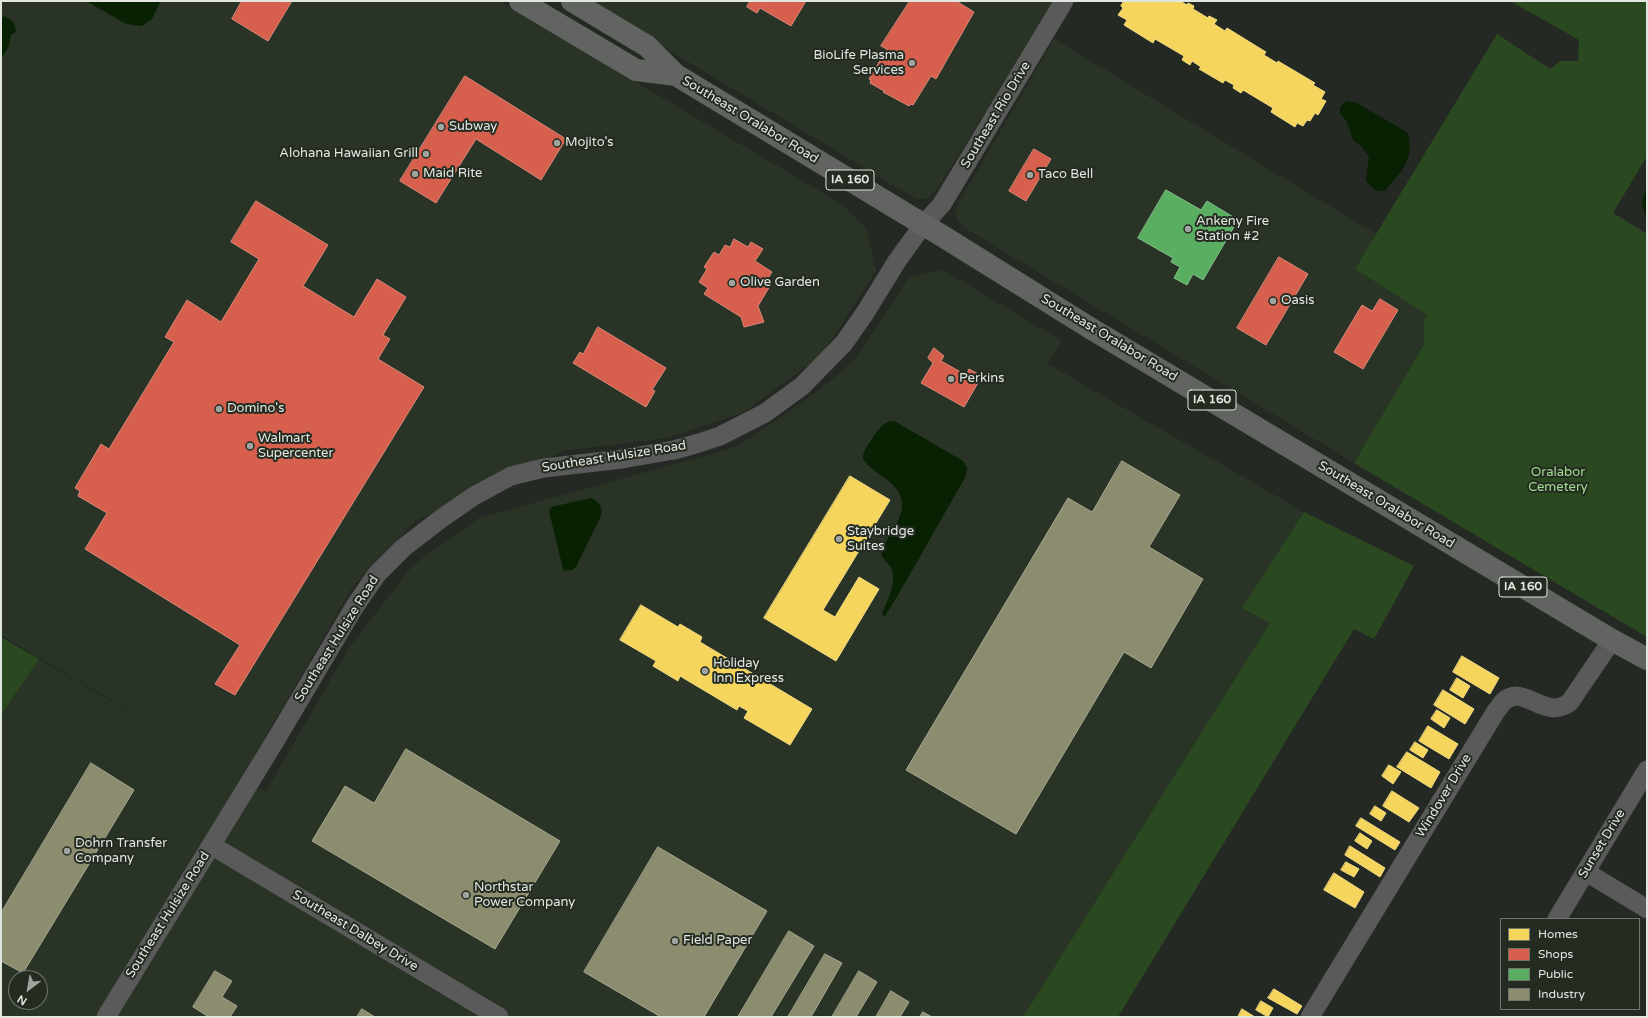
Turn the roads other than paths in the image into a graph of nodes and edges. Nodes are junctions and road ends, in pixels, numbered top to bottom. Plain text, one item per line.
1 (520, 1) edge
2 (572, 1) edge
3 (1064, 1) edge
4 (676, 75) junction
5 (923, 225) junction
6 (1612, 640) junction
7 (1647, 659) edge
8 (1647, 770) edge
9 (211, 845) junction
10 (1586, 872) junction
11 (1647, 909) edge
12 (1558, 918) edge
13 (106, 1017) edge
14 (500, 1017) edge
15 (1310, 1017) edge

1 - 4 main road, Southeast Oralabor Road / IA 160
2 - 4 main road, Southeast Oralabor Road / IA 160
3 - 5 street, Southeast Rio Drive
4 - 5 main road, Southeast Oralabor Road / IA 160
5 - 6 main road, Southeast Oralabor Road / IA 160
5 - 9 street, Southeast Hulsize Road
6 - 7 main road, Southeast Oralabor Road / IA 160
6 - 15 street, Windover Drive
8 - 10 street, Sunset Drive
9 - 13 street, Southeast Hulsize Road
9 - 14 street, Southeast Dalbey Drive
10 - 11 street
10 - 12 street, Sunset Drive

